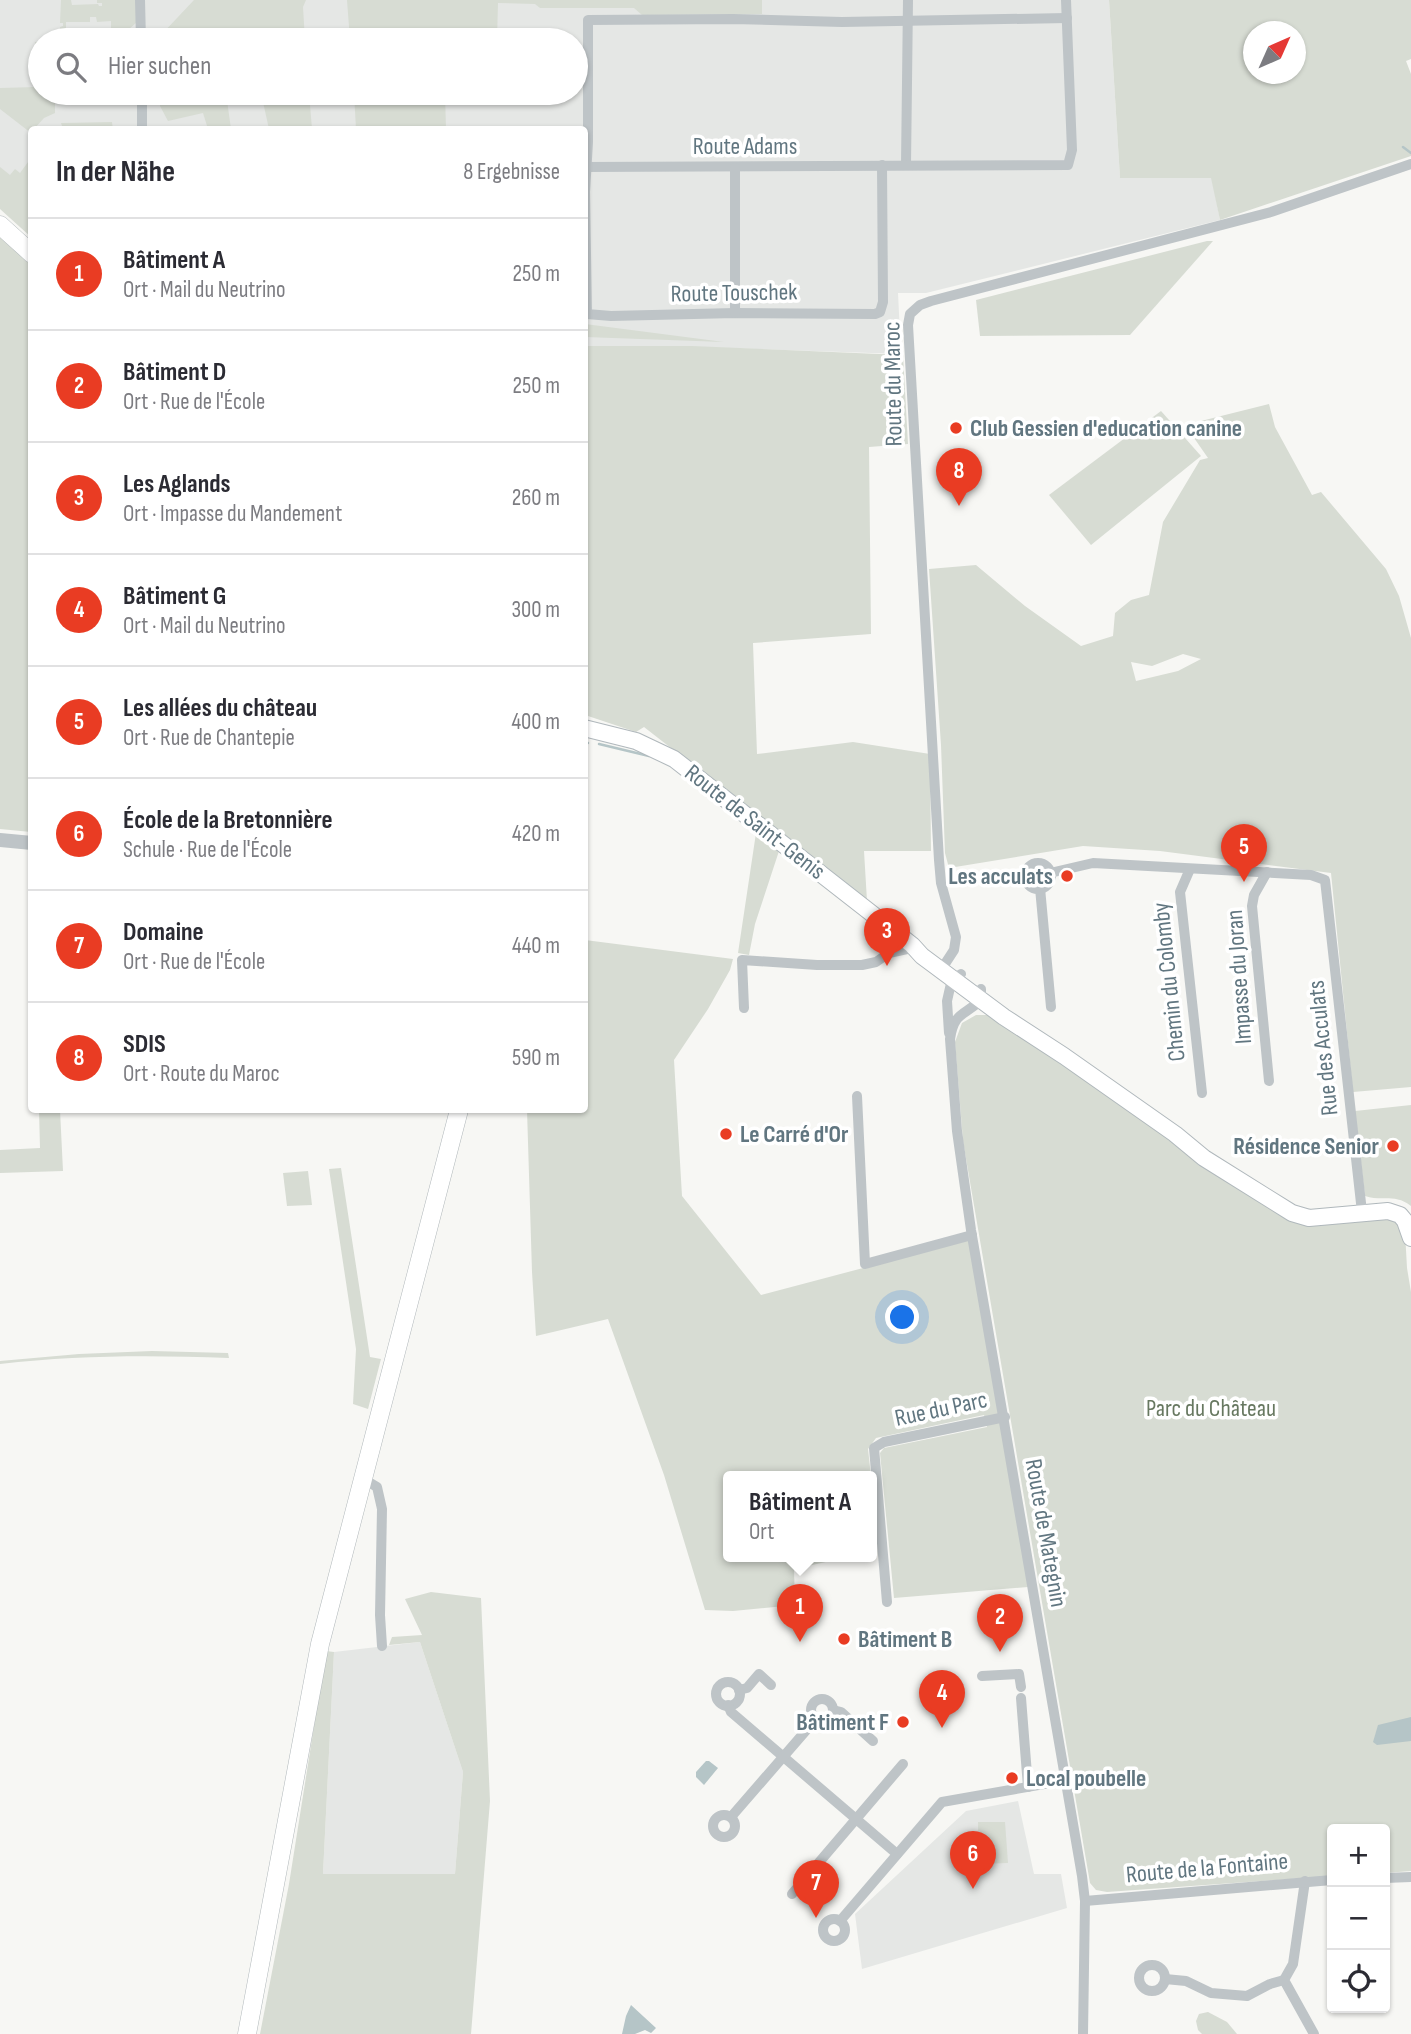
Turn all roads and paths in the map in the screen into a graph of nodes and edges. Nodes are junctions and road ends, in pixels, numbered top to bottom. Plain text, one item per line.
1 (140, 0) edge
2 (908, 0) edge
3 (1066, 0) edge
4 (1067, 18) junction
5 (909, 20) junction
6 (141, 28) edge
7 (588, 28) edge
8 (142, 105) edge
9 (586, 105) edge
10 (142, 126) edge
11 (586, 126) edge
12 (1411, 164) edge
13 (906, 165) junction
14 (882, 166) junction
15 (588, 167) edge
16 (735, 167) junction
17 (0, 225) edge
18 (28, 250) edge
19 (735, 313) junction
20 (588, 314) edge
21 (588, 729) edge
22 (0, 840) edge
23 (28, 843) edge
24 (1190, 870) junction
25 (1267, 872) junction
26 (1050, 873) junction
27 (1040, 888) junction
28 (894, 930) junction
29 (912, 945) junction
30 (889, 953) junction
31 (950, 972) junction
32 (981, 994) junction
33 (1051, 1007) dead end
34 (744, 1008) dead end
35 (950, 1039) junction
36 (1269, 1081) dead end
37 (1202, 1093) dead end
38 (857, 1096) dead end
39 (458, 1113) edge
40 (1361, 1208) junction
41 (1411, 1211) edge
42 (972, 1235) junction
43 (1411, 1238) edge
44 (1004, 1417) junction
45 (876, 1471) edge
46 (362, 1478) junction
47 (877, 1484) edge
48 (887, 1602) dead end
49 (382, 1646) dead end
50 (982, 1676) dead end
51 (771, 1685) dead end
52 (739, 1690) junction
53 (728, 1706) junction
54 (833, 1710) junction
55 (816, 1719) junction
56 (873, 1741) dead end
57 (782, 1757) junction
58 (903, 1764) dead end
59 (1067, 1780) junction
60 (1028, 1787) junction
61 (731, 1817) dead end
62 (855, 1820) junction
63 (897, 1854) junction
64 (1411, 1877) edge
65 (1390, 1878) edge
66 (1327, 1880) edge
67 (1305, 1881) junction
68 (792, 1894) dead end
69 (1086, 1901) junction
70 (840, 1921) dead end
71 (1165, 1979) dead end
72 (1284, 1980) junction
73 (247, 2034) edge
74 (1083, 2034) edge
75 (1314, 2034) edge

1 - 6 street
2 - 5 street
3 - 4 street
4 - 5 street
4 - 13 street, Route Adams
5 - 7 street
5 - 13 street
8 - 10 street
9 - 11 street
12 - 31 street, Route du Maroc
13 - 14 street, Route Adams
14 - 16 street, Route Adams
14 - 19 street, Route Touschek
15 - 16 street, Route Adams
16 - 19 street
17 - 18 main road
19 - 20 street, Route Touschek
21 - 28 main road, Route de Saint-Genis
22 - 23 street
24 - 25 street
24 - 26 street
24 - 37 street, Chemin du Colomby
25 - 36 street, Impasse du Joran
25 - 40 street, Rue des Acculats
26 - 27 street
26 - 27 street
27 - 33 street
28 - 29 main road, Route de Saint-Genis
28 - 30 street
29 - 30 street
29 - 31 main road, Route de Saint-Genis
30 - 34 street
31 - 32 main road, Route de Saint-Genis
31 - 35 street, Route de Mategnin
32 - 35 street
32 - 40 main road, Route de Saint-Genis
35 - 42 street, Route de Mategnin
38 - 42 street
39 - 46 main road
40 - 41 main road, Route de Saint-Genis
40 - 43 main road, Route de Saint-Genis
42 - 44 street, Route de Mategnin
44 - 45 street, Rue du Parc
44 - 59 street, Route de Mategnin
46 - 49 street
46 - 73 main road
47 - 48 street, Rue du Parc
50 - 60 street
51 - 52 street
52 - 53 street
52 - 53 street
53 - 57 street
54 - 55 street
54 - 55 street
54 - 56 street
55 - 57 street
57 - 61 street
57 - 62 street
58 - 62 street
59 - 60 street
59 - 69 street, Route de Mategnin
60 - 63 street
62 - 63 street
62 - 68 street
63 - 70 street
64 - 65 street
66 - 67 street, Route de la Fontaine
67 - 69 street, Route de la Fontaine
67 - 72 street
69 - 74 street, Route de Mategnin
71 - 72 street
72 - 75 street

